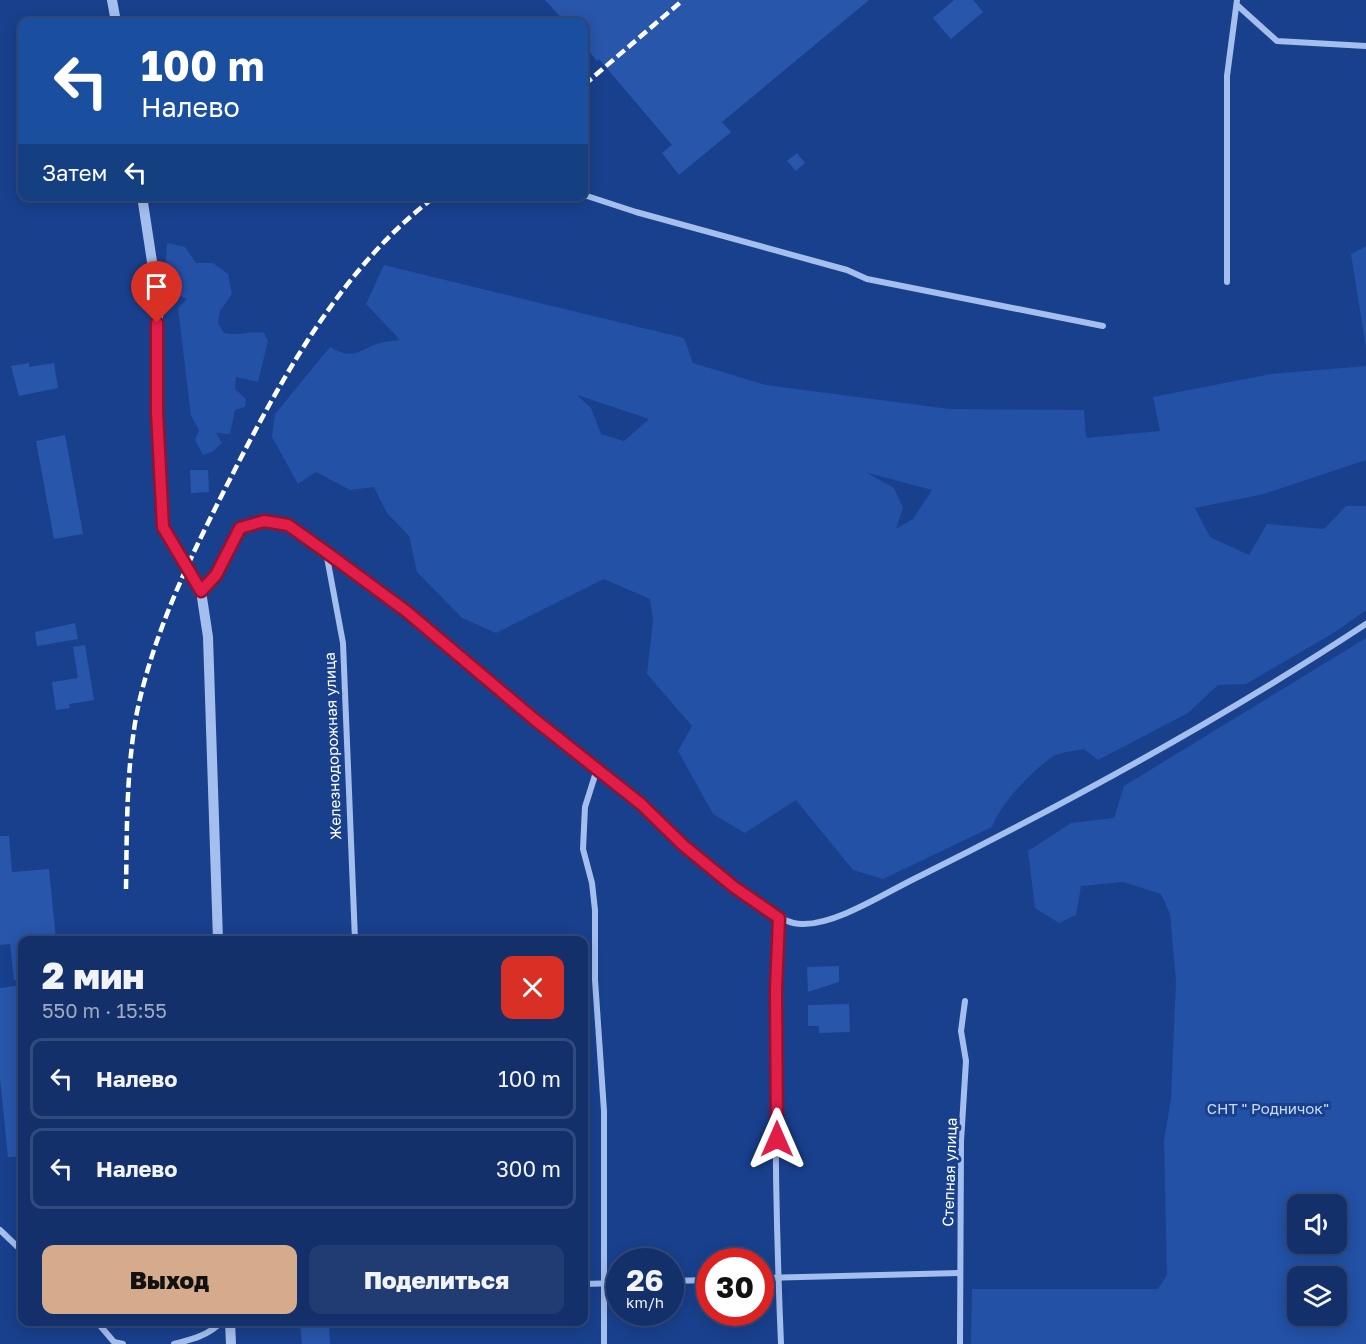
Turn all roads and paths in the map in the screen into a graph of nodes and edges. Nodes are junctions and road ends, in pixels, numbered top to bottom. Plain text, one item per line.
1 (112, 0) edge
2 (1237, 2) edge
3 (115, 18) edge
4 (1366, 46) edge
5 (588, 196) edge
6 (143, 201) edge
7 (1227, 282) dead end
8 (1103, 326) dead end
9 (326, 552) junction
10 (201, 591) junction
11 (1366, 624) edge
12 (597, 770) junction
13 (779, 918) junction
14 (218, 936) edge
15 (355, 936) edge
16 (965, 1001) dead end
17 (0, 1230) edge
18 (18, 1247) edge
19 (959, 1272) junction
20 (774, 1277) edge
21 (778, 1277) junction
22 (602, 1283) junction
23 (606, 1283) edge
24 (588, 1284) edge
25 (100, 1326) edge
26 (218, 1326) edge
27 (230, 1326) edge
28 (123, 1344) edge
29 (174, 1344) edge
30 (231, 1344) edge
31 (604, 1344) edge
32 (781, 1344) edge
33 (960, 1344) edge

1 - 3 street
2 - 4 street
2 - 7 street
5 - 8 street
6 - 10 street
9 - 10 street
9 - 12 street
9 - 15 street, Железнодорожная улица
10 - 14 street
11 - 13 street
12 - 13 street
12 - 22 street
13 - 21 street
16 - 19 street, Степная улица
17 - 18 street
19 - 21 street
19 - 33 street, Степная улица
20 - 21 street
21 - 32 street
22 - 23 street
22 - 24 street
22 - 31 street
25 - 28 street
26 - 29 street
27 - 30 street

